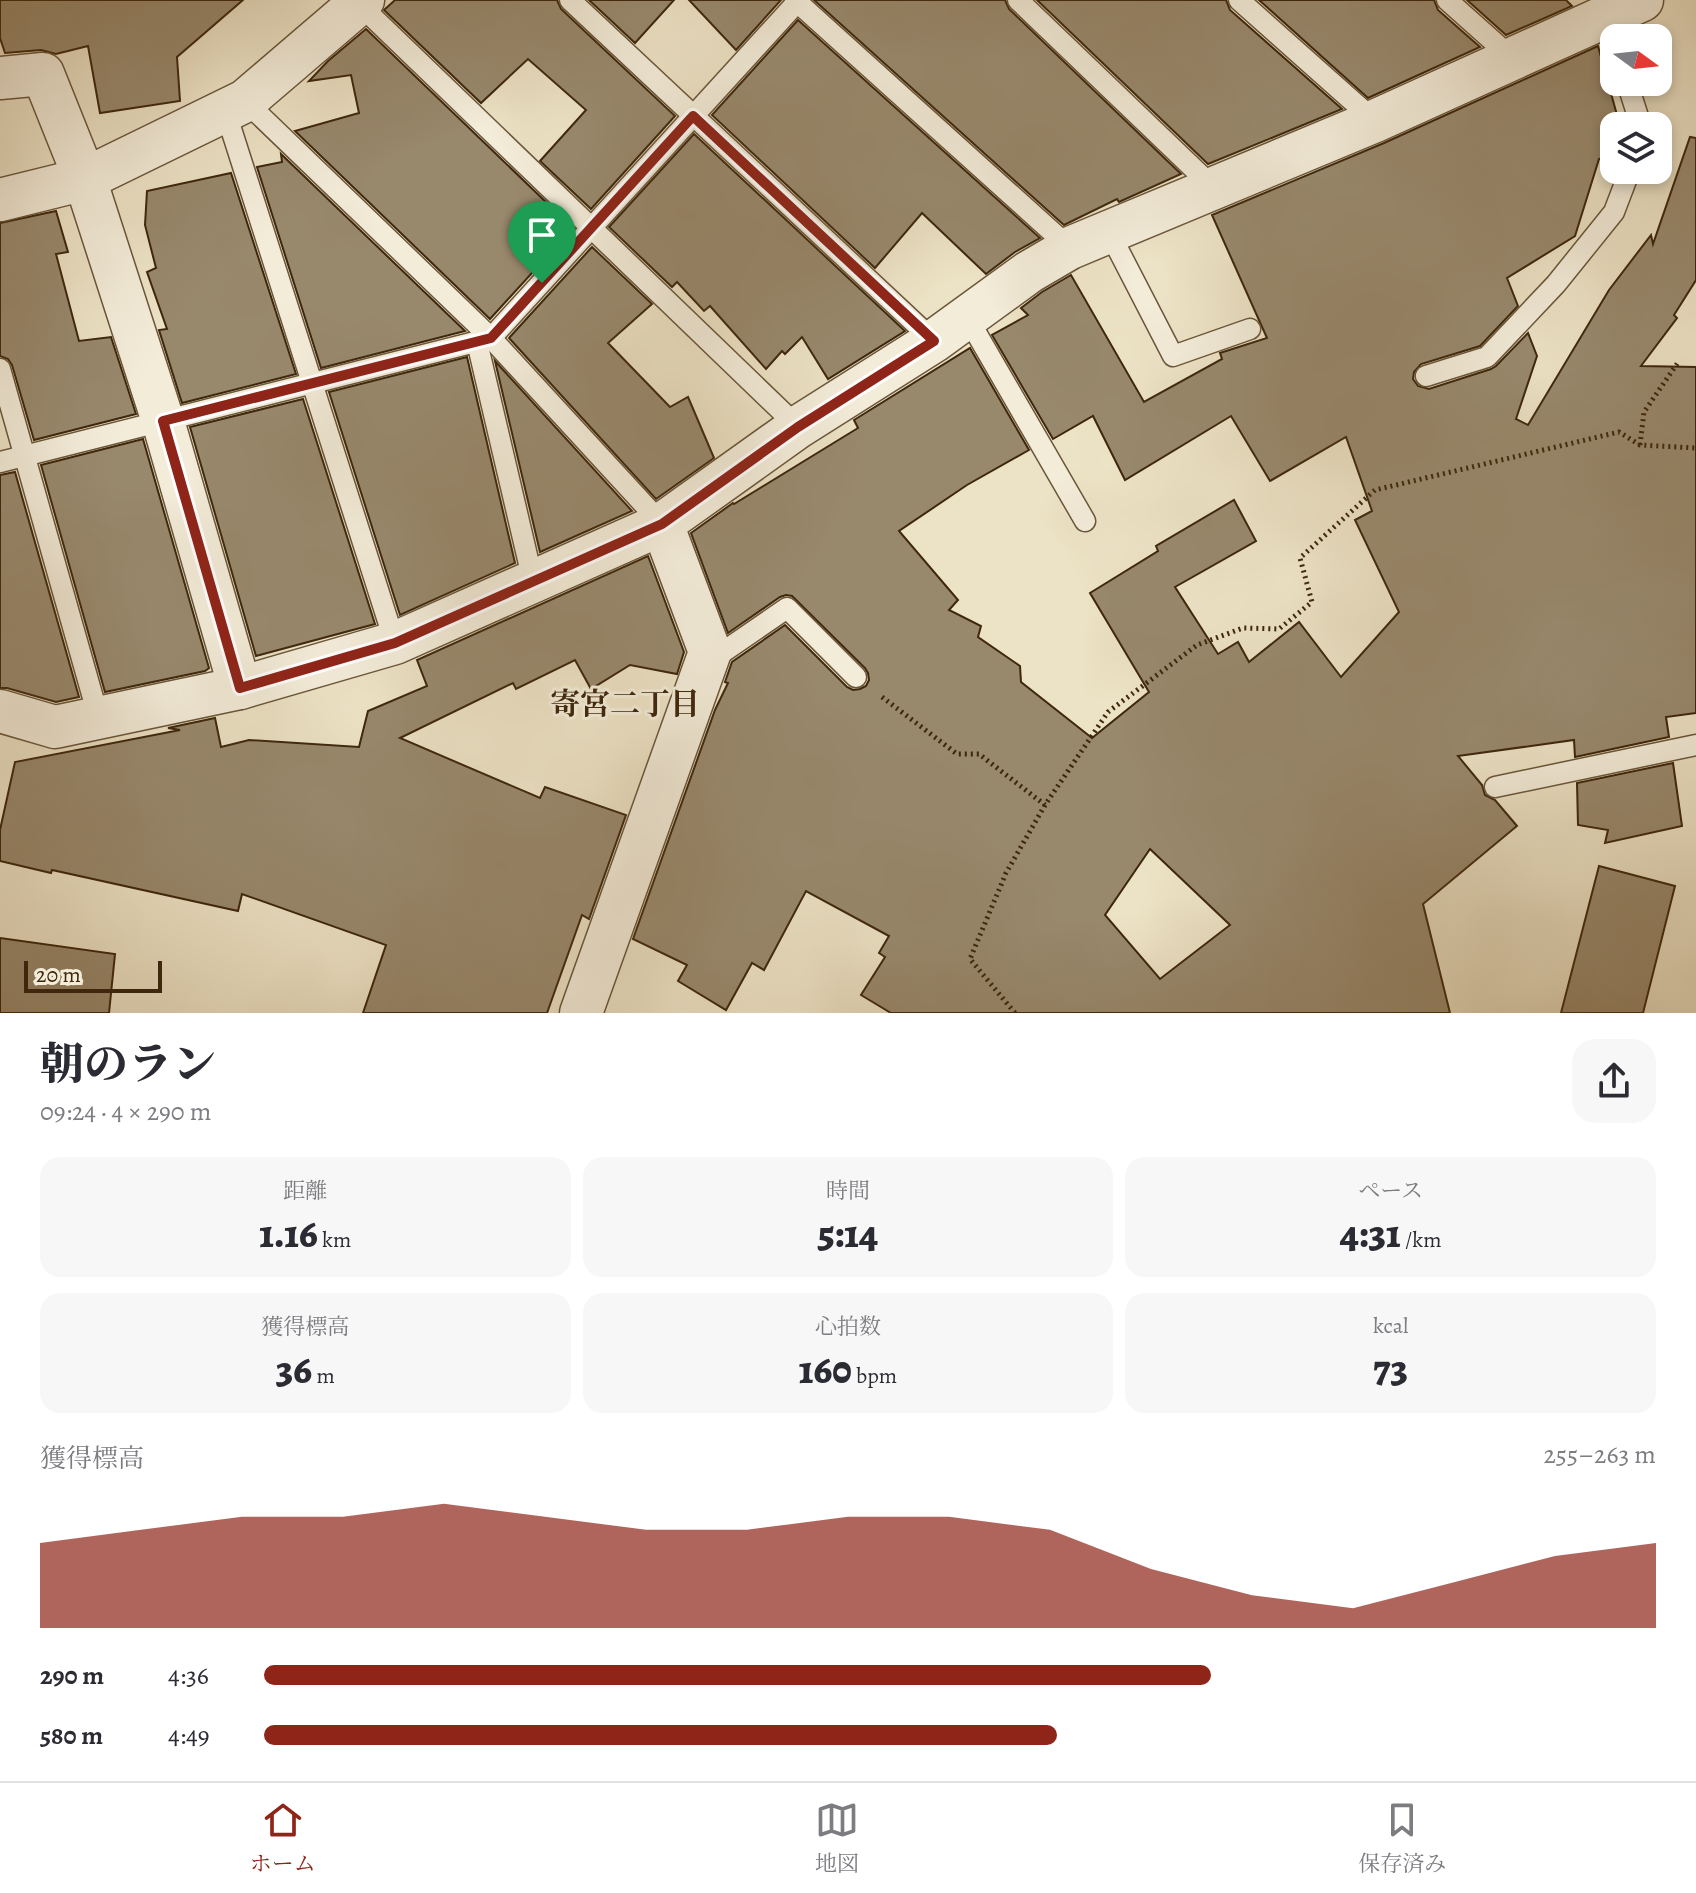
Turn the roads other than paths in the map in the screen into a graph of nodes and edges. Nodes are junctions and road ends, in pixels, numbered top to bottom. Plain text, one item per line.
1 (570, 0) edge
2 (1018, 0) edge
3 (1239, 0) edge
4 (1447, 0) edge
5 (797, 1) edge
6 (361, 2) edge
7 (1621, 18) edge
8 (1512, 58) junction
9 (0, 78) edge
10 (235, 106) junction
11 (693, 116) junction
12 (1375, 121) junction
13 (85, 179) junction
14 (1625, 184) edge
15 (1215, 189) junction
16 (0, 200) edge
17 (593, 227) junction
18 (1109, 232) junction
19 (1070, 248) junction
20 (967, 317) junction
21 (1250, 329) dead end
22 (484, 340) junction
23 (934, 341) junction
24 (0, 369) edge
25 (1426, 376) dead end
26 (313, 384) junction
27 (163, 421) junction
28 (798, 427) junction
29 (25, 456) junction
30 (0, 462) edge
31 (1085, 521) dead end
32 (662, 524) junction
33 (533, 581) junction
34 (395, 643) junction
35 (710, 652) junction
36 (856, 677) road end
37 (240, 688) junction
38 (0, 711) edge
39 (99, 719) junction
40 (1696, 745) edge
41 (1495, 787) dead end
42 (581, 1013) edge

1 - 11 lane
2 - 15 lane
3 - 12 lane
4 - 8 lane
5 - 11 lane
5 - 19 lane
6 - 10 street
6 - 17 lane
7 - 8 street
8 - 12 street
9 - 13 street
10 - 13 street
10 - 22 lane
10 - 26 lane
11 - 17 lane
11 - 23 lane
12 - 15 street
13 - 16 street
13 - 27 street
14 - 25 lane
15 - 18 street
17 - 22 lane
17 - 28 lane
18 - 19 street
18 - 21 lane
19 - 20 street
20 - 23 street
20 - 31 lane
22 - 26 lane
22 - 32 lane
22 - 33 lane
23 - 28 street
24 - 29 lane
26 - 27 lane
26 - 34 lane
27 - 29 lane
27 - 37 street
28 - 32 street
29 - 30 lane
29 - 39 lane
32 - 33 street
32 - 35 street
33 - 34 street
34 - 37 street
35 - 36 lane
35 - 42 street
37 - 39 street
38 - 39 street
40 - 41 lane

